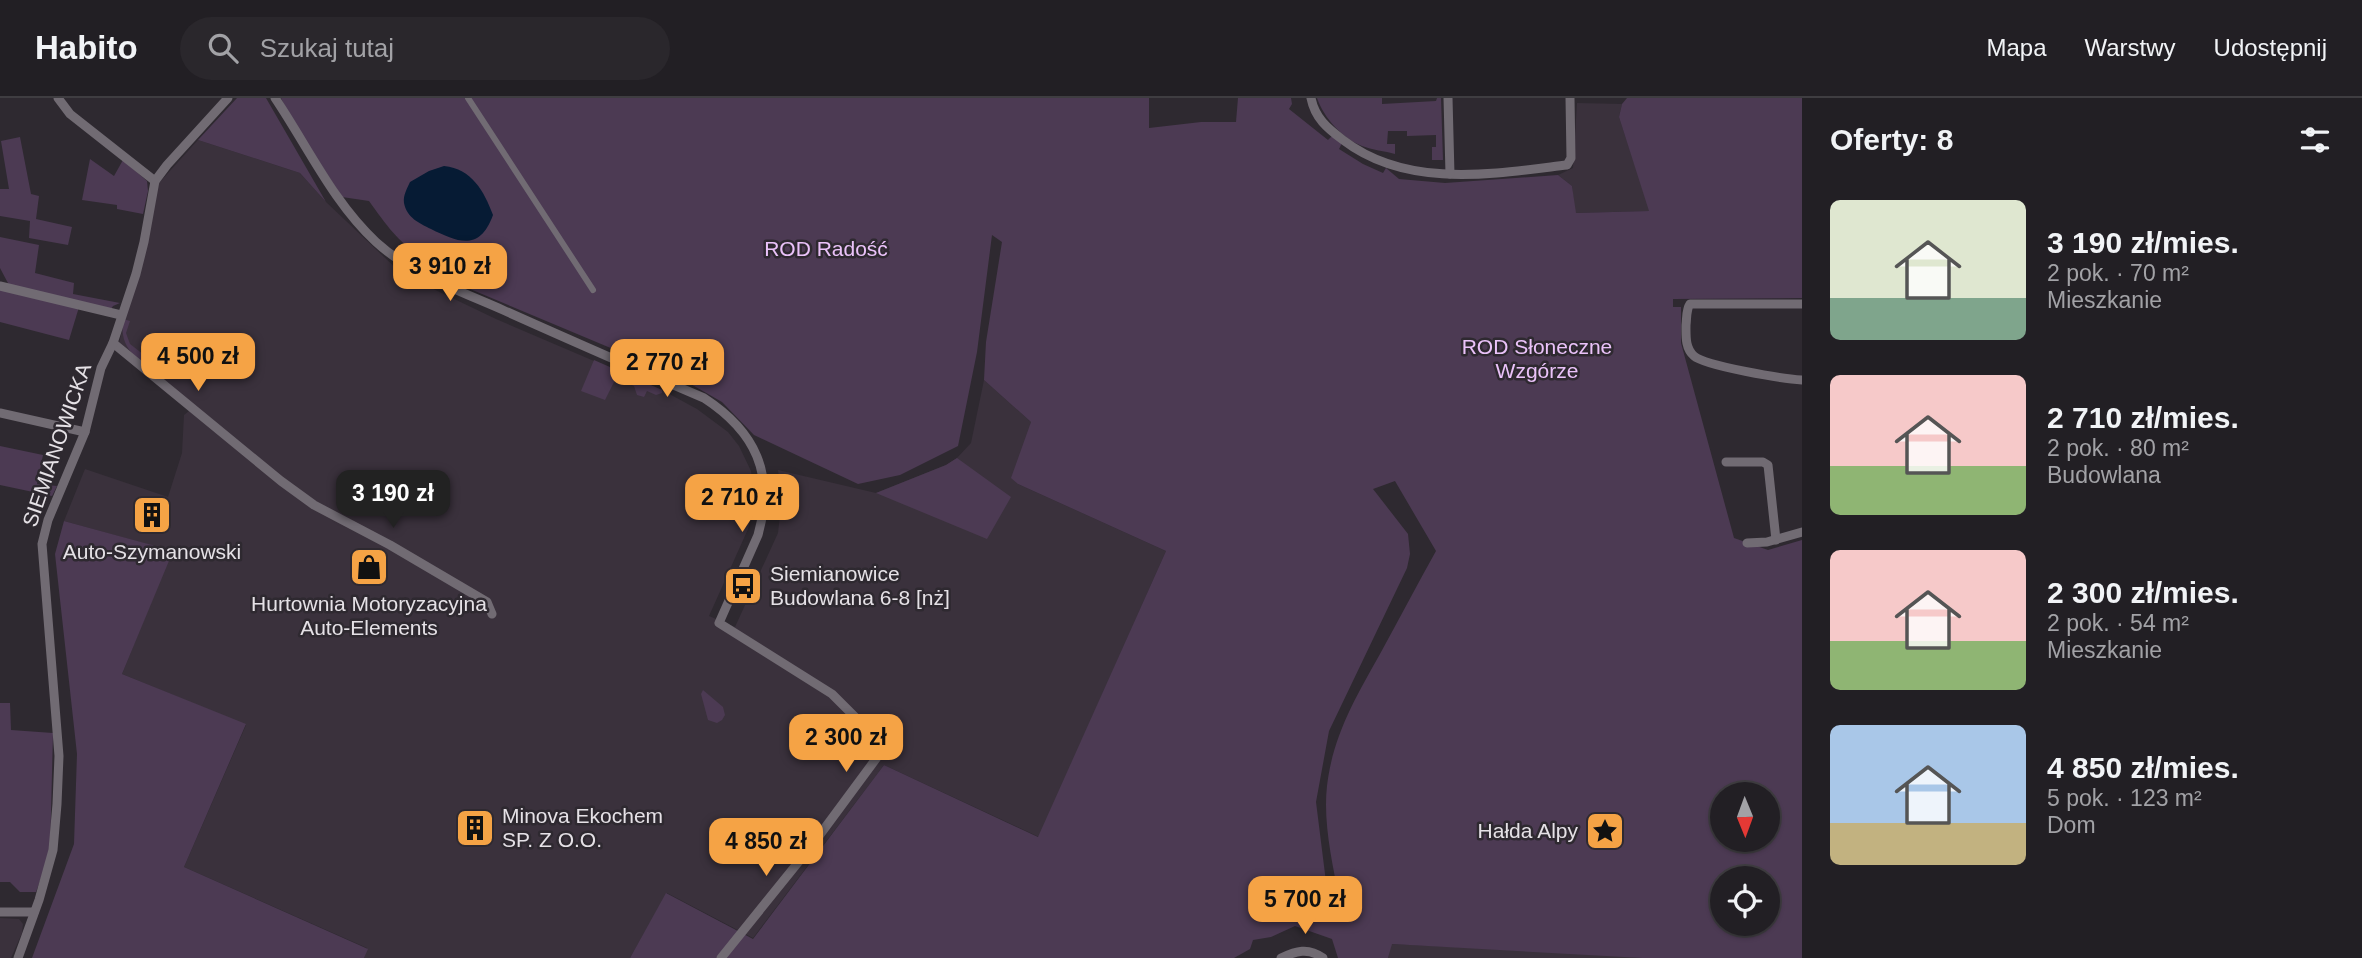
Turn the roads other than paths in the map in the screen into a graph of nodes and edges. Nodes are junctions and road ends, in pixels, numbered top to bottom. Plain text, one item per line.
1 (58, 98) edge
2 (468, 98) edge
3 (1311, 98) edge
4 (1448, 98) edge
5 (1570, 98) edge
6 (277, 99) edge
7 (225, 100) edge
8 (1450, 174) junction
9 (155, 181) junction
10 (1, 284) edge
11 (593, 290) dead end
12 (1802, 304) edge
13 (121, 315) junction
14 (113, 343) junction
15 (1802, 380) edge
16 (0, 413) edge
17 (85, 432) junction
18 (1726, 463) dead end
19 (1802, 532) edge
20 (1776, 540) junction
21 (1747, 543) dead end
22 (492, 614) dead end
23 (0, 912) edge
24 (34, 912) junction
25 (18, 958) edge
26 (721, 958) edge
27 (1281, 958) edge
28 (1323, 958) edge

1 - 9 street
2 - 11 street
3 - 8 street
4 - 8 street
5 - 8 street
6 - 26 street
7 - 9 street, SIEMIANOWICKA
9 - 13 street, SIEMIANOWICKA
10 - 13 street
12 - 15 street
13 - 14 street, SIEMIANOWICKA
14 - 17 street, SIEMIANOWICKA
14 - 22 street
16 - 17 street
17 - 24 street, SIEMIANOWICKA
18 - 20 street
19 - 20 street
20 - 21 street
23 - 24 street
24 - 25 street, SIEMIANOWICKA
27 - 28 street

